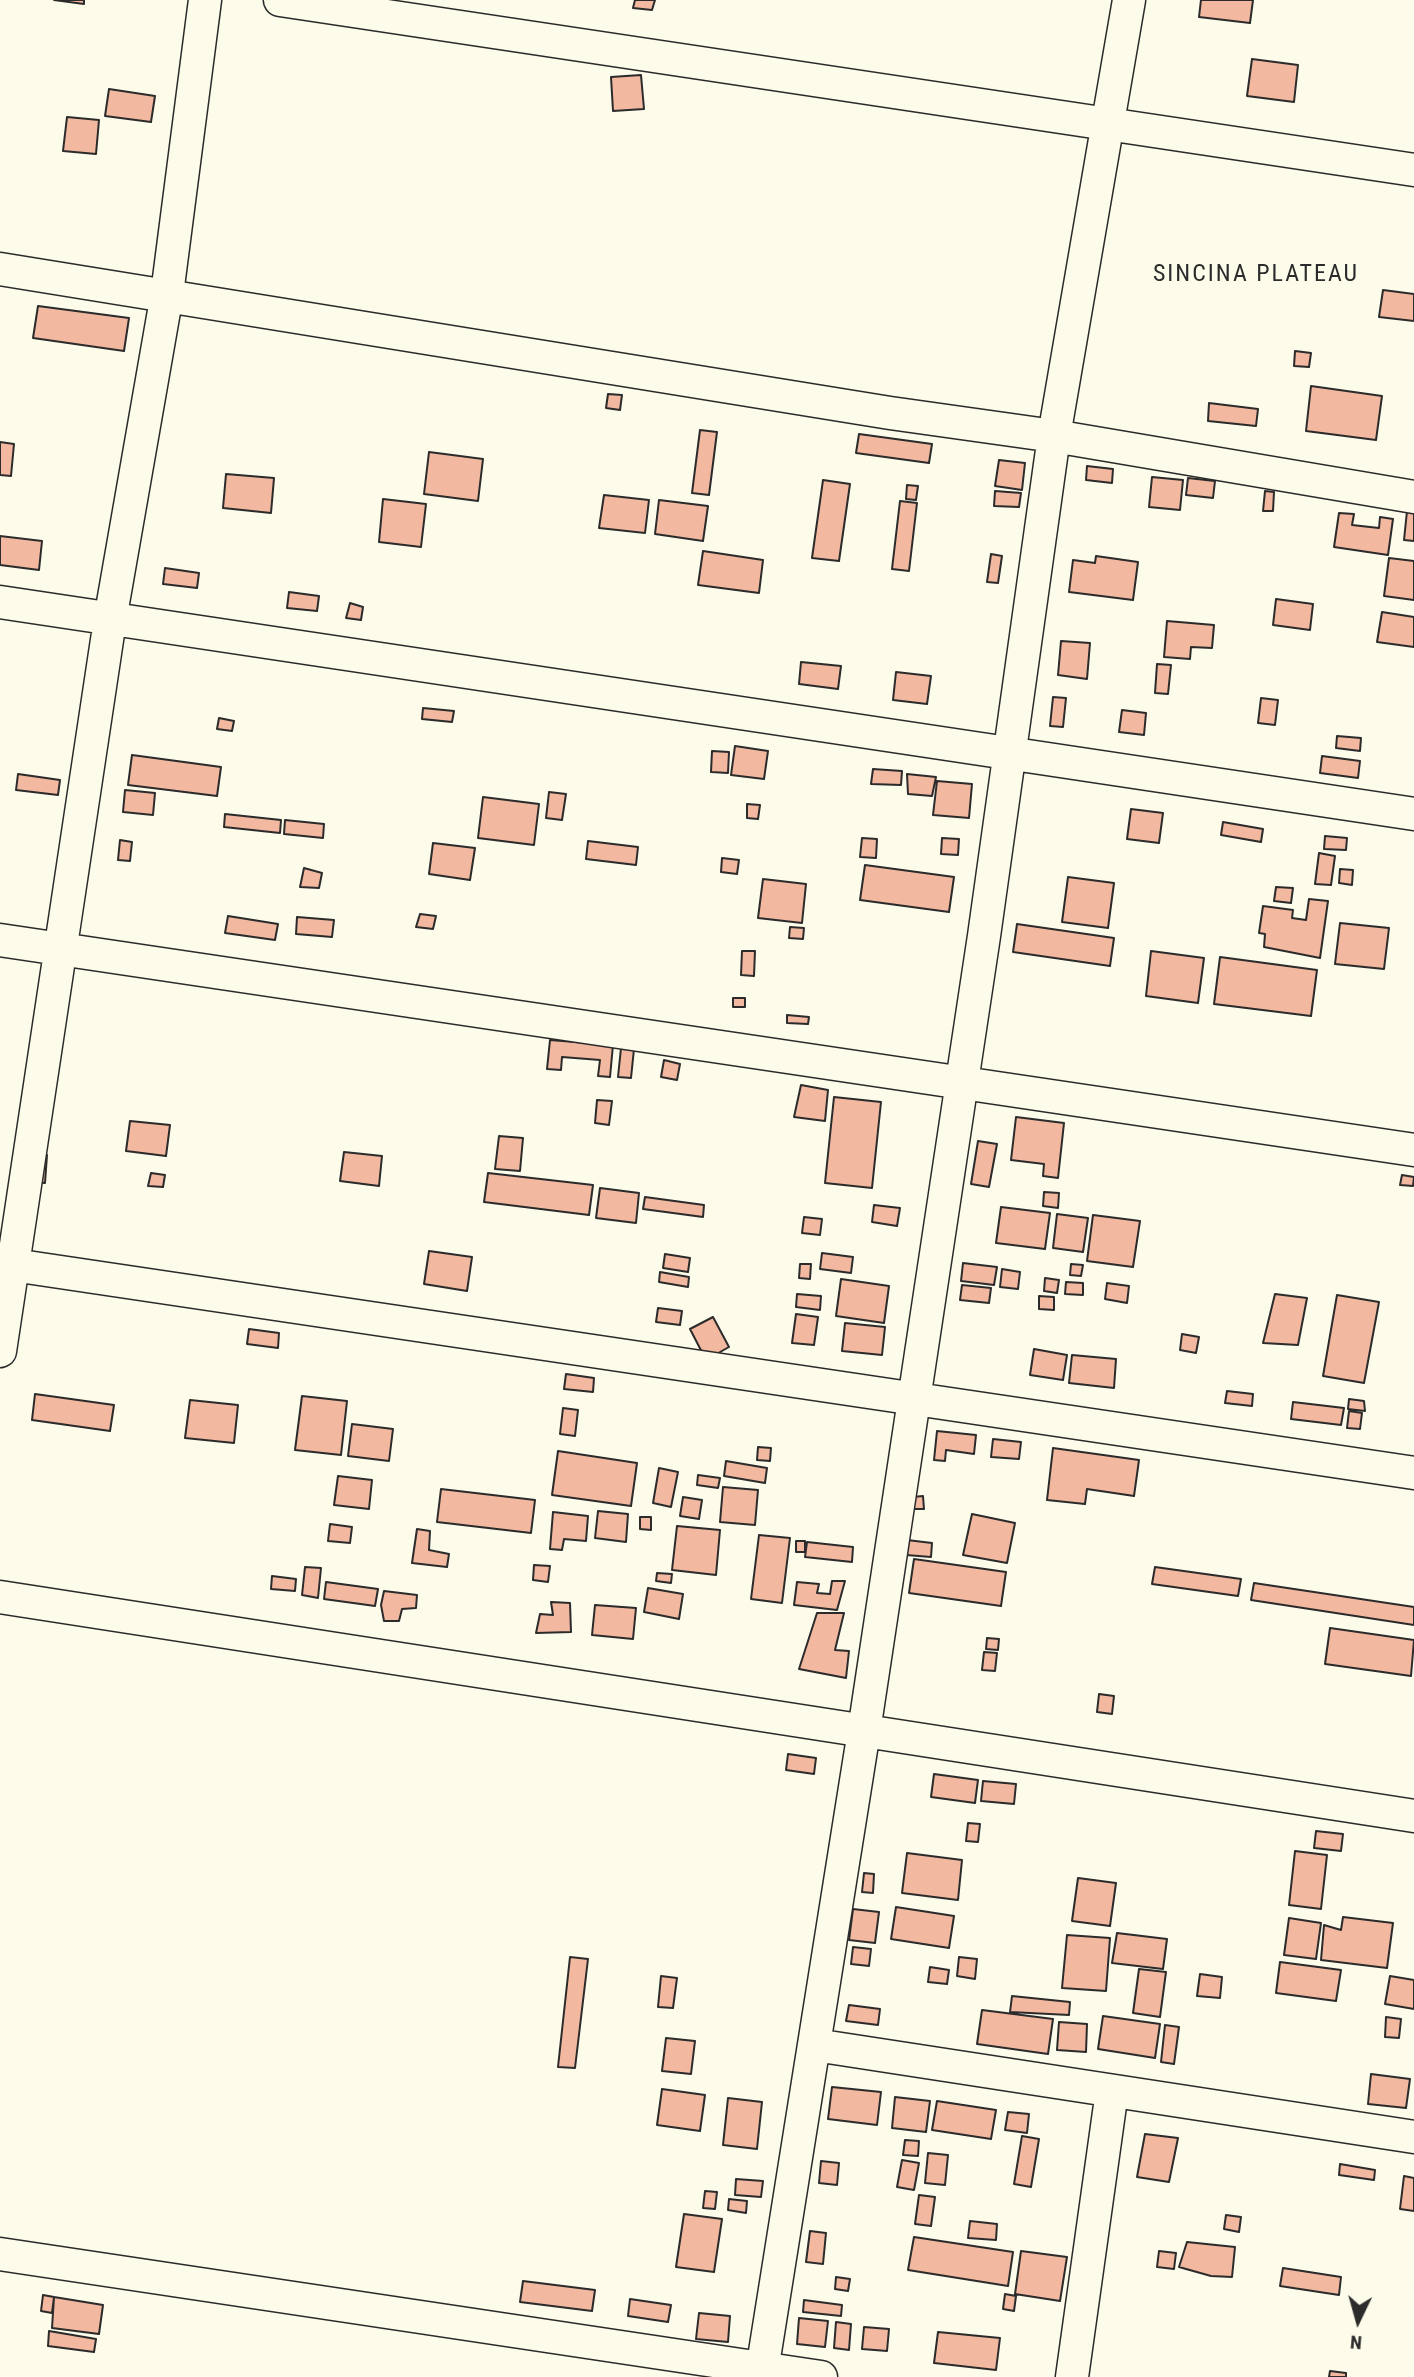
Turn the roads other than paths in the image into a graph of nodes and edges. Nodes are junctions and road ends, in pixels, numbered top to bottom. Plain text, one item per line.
1 (205, 0) edge
2 (280, 0) edge
3 (1129, 0) edge
4 (1108, 124) junction
5 (1414, 170) edge
6 (0, 268) edge
7 (167, 294) junction
8 (1054, 436) junction
9 (1414, 497) edge
10 (0, 602) edge
11 (110, 620) junction
12 (1010, 753) junction
13 (1414, 814) edge
14 (0, 940) edge
15 (60, 951) junction
16 (962, 1081) junction
17 (1414, 1150) edge
18 (6, 1264) edge
19 (0, 1351) edge
20 (914, 1399) junction
21 (1414, 1473) edge
22 (0, 1597) edge
23 (864, 1731) junction
24 (1414, 1816) edge
25 (815, 2045) junction
26 (1112, 2091) junction
27 (1414, 2137) edge
28 (0, 2255) edge
29 (761, 2373) edge
30 (821, 2377) edge
31 (1072, 2377) edge

1 - 7 street
2 - 4 street
3 - 4 street
4 - 5 street
4 - 8 street
6 - 7 street
7 - 8 street
7 - 11 street
8 - 9 street
8 - 12 street
10 - 11 street
11 - 12 street
11 - 15 street
12 - 13 street
12 - 16 street
14 - 15 street
15 - 16 street
15 - 18 street
16 - 17 street
16 - 20 street
18 - 19 street
18 - 20 street
20 - 21 street
20 - 23 street
22 - 23 street
23 - 24 street
23 - 25 street
25 - 26 street
25 - 29 street
26 - 27 street
26 - 31 street
28 - 29 street
29 - 30 street

